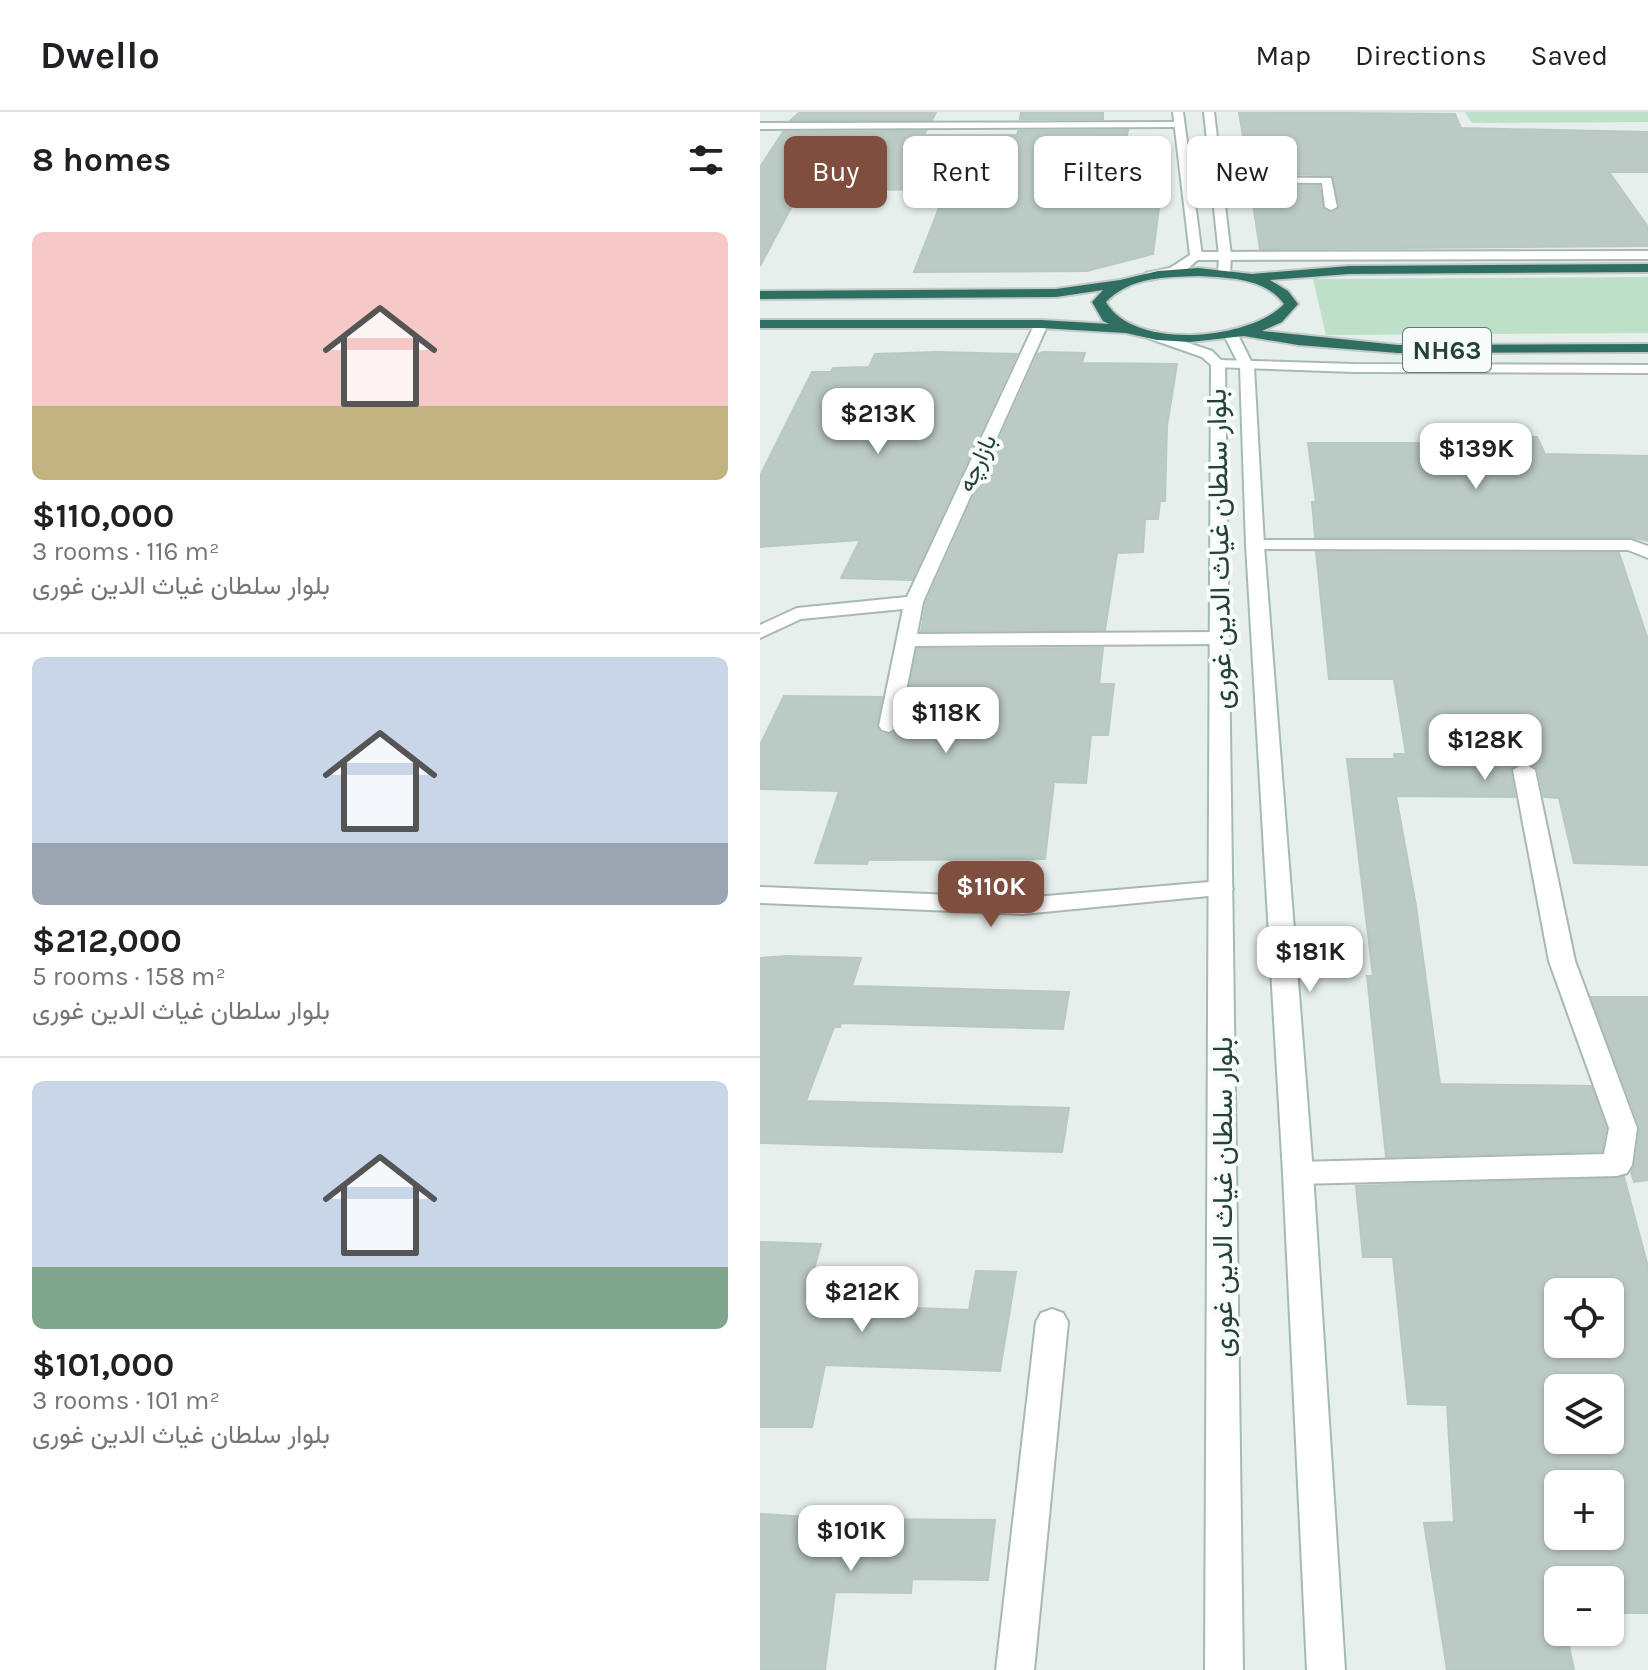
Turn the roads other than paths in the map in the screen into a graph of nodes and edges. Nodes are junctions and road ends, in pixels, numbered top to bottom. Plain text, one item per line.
1 (1209, 112) edge
2 (1178, 118) edge
3 (760, 126) edge
4 (1212, 136) edge
5 (1297, 180) edge
6 (1331, 207) dead end
7 (1220, 208) edge
8 (1648, 255) edge
9 (1196, 256) junction
10 (1225, 256) junction
11 (1648, 268) edge
12 (1224, 274) junction
13 (1148, 276) junction
14 (1247, 277) junction
15 (1122, 284) junction
16 (760, 295) edge
17 (760, 324) edge
18 (1041, 324) junction
19 (1141, 332) junction
20 (1239, 334) junction
21 (1648, 348) edge
22 (1218, 364) junction
23 (1247, 367) junction
24 (1648, 369) edge
25 (1255, 545) junction
26 (1648, 553) edge
27 (914, 602) junction
28 (760, 632) edge
29 (1221, 638) junction
30 (905, 640) junction
31 (889, 726) dead end
32 (1524, 770) dead end
33 (1221, 889) junction
34 (760, 895) edge
35 (1298, 1173) junction
36 (1052, 1322) dead end
37 (1015, 1670) edge
38 (1224, 1670) edge
39 (1326, 1670) edge

1 - 4 street
2 - 3 street
2 - 9 street
5 - 6 street
7 - 10 street
8 - 10 street
9 - 10 street
9 - 13 street
10 - 12 street
11 - 14 highway
12 - 13 highway
12 - 14 highway
13 - 15 highway
14 - 20 highway
15 - 16 highway
15 - 19 highway
17 - 18 highway
18 - 19 highway
18 - 27 street, بازارچه
19 - 20 highway
19 - 22 street, بلوار سلطان غیاث الدین غوری
20 - 21 highway, NH63
20 - 23 street
22 - 23 street
22 - 29 street, بلوار سلطان غیاث الدین غوری
23 - 24 street
23 - 25 street
25 - 26 street
25 - 35 street
27 - 28 street
27 - 30 street, بازارچه
29 - 30 street
29 - 33 street, بلوار سلطان غیاث الدین غوری
30 - 31 street, بازارچه
32 - 35 street
33 - 34 street
33 - 38 street, بلوار سلطان غیاث الدین غوری
35 - 39 street
36 - 37 street

